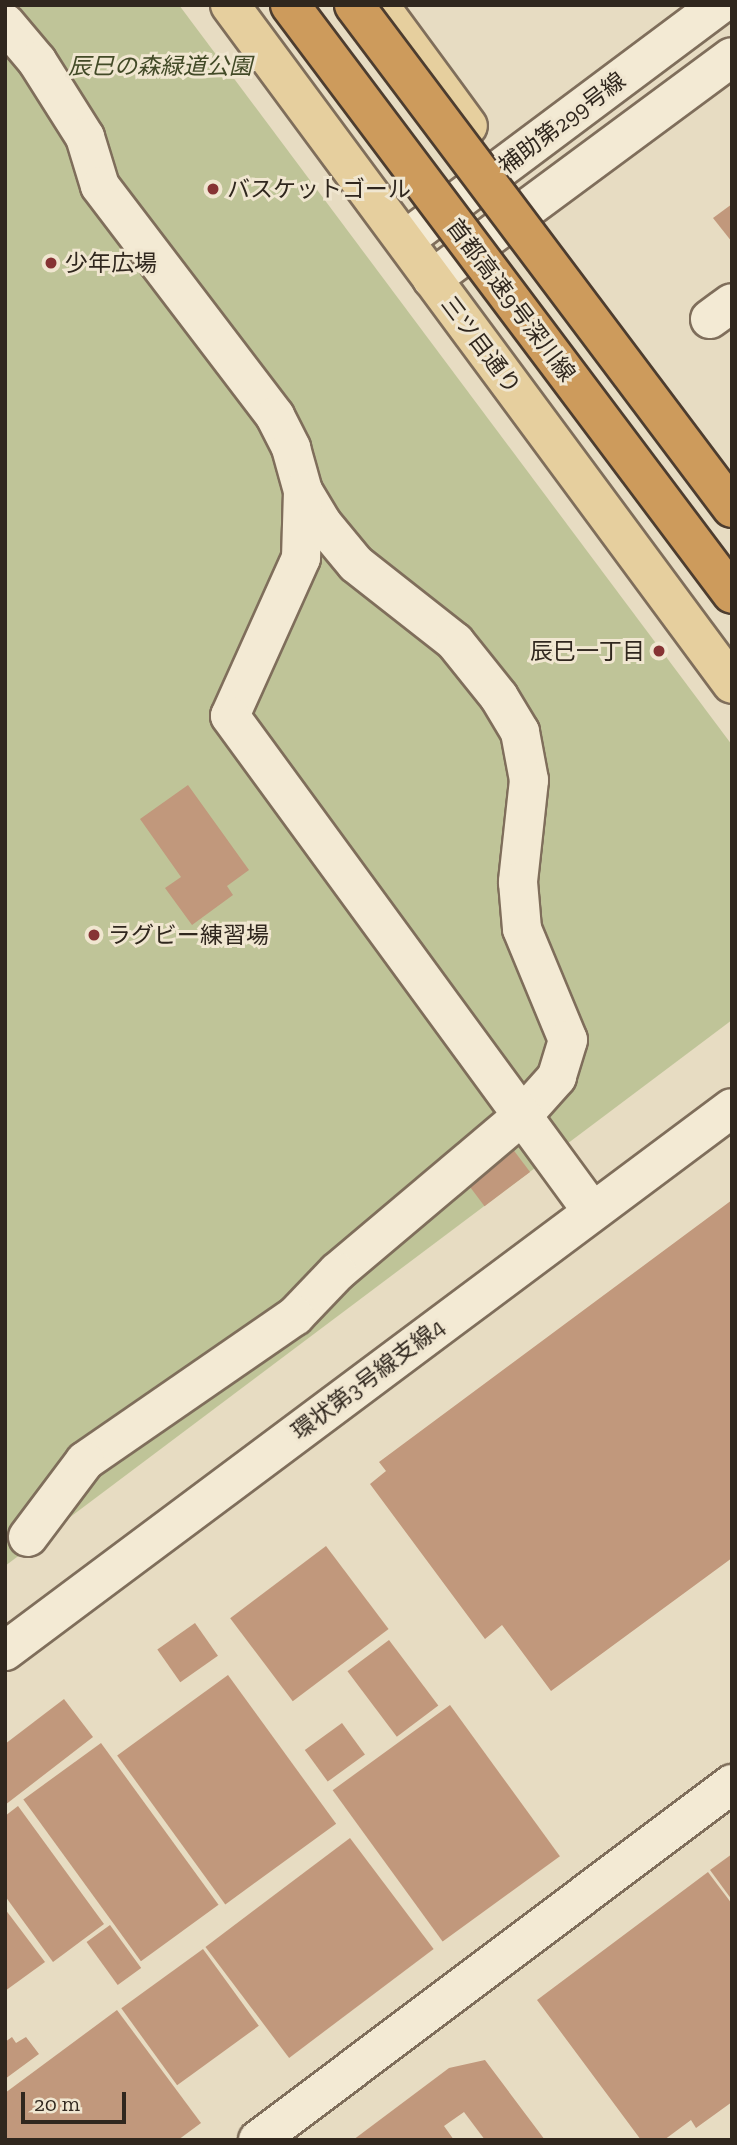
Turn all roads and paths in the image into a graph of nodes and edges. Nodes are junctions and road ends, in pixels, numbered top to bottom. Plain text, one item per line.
1 (230, 5) edge
2 (290, 5) edge
3 (307, 5) edge
4 (354, 5) edge
5 (379, 5) edge
6 (719, 5) edge
7 (5, 23) edge
8 (732, 57) edge
9 (500, 169) junction
10 (455, 202) junction
11 (531, 209) junction
12 (405, 240) junction
13 (484, 243) junction
14 (432, 279) junction
15 (732, 482) edge
16 (303, 491) junction
17 (732, 508) edge
18 (732, 574) edge
19 (732, 594) edge
20 (732, 684) edge
21 (732, 1108) edge
22 (523, 1115) junction
23 (592, 1211) junction
24 (28, 1537) dead end
25 (5, 1651) edge
26 (732, 1784) edge
27 (258, 2140) edge

1 - 12 main road, 三ツ目通り
2 - 19 highway, 首都高速9号深川線, bridge
3 - 10 main road
4 - 17 highway, bridge
5 - 9 main road
6 - 9 street, 補助第299号線
7 - 16 street
8 - 11 street
9 - 10 street, 補助第299号線
9 - 11 main road
10 - 12 street, 補助第299号線
10 - 13 main road
11 - 13 street
11 - 15 main road
12 - 14 main road, 三ツ目通り
13 - 14 street
13 - 18 main road
14 - 20 main road, 三ツ目通り
16 - 22 street
16 - 22 street
21 - 23 street, 環状第3号線支線4
22 - 23 street
22 - 24 street
23 - 25 street, 環状第3号線支線4
26 - 27 street

